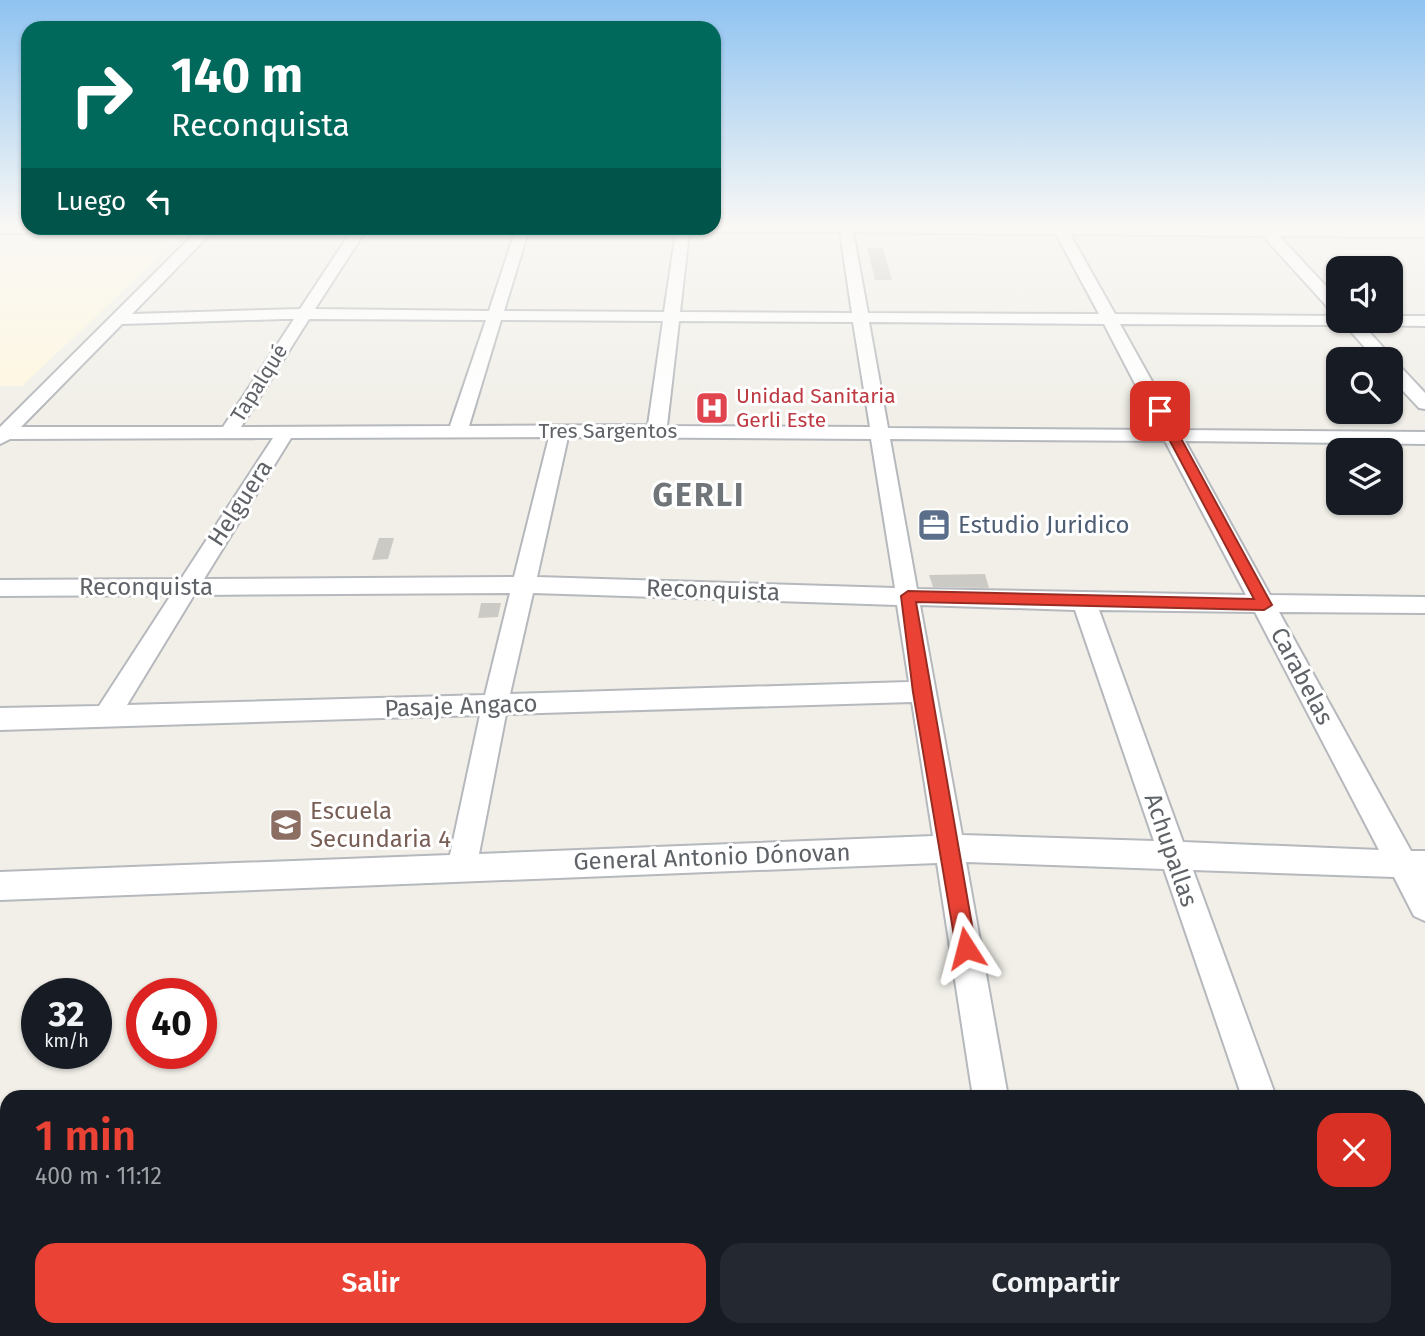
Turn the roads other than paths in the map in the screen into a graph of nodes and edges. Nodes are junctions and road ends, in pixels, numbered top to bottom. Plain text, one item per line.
1 (150, 286) edge
2 (321, 286) edge
3 (504, 286) edge
4 (675, 286) edge
5 (854, 286) edge
6 (1092, 286) edge
7 (302, 314) junction
8 (494, 315) junction
9 (671, 315) junction
10 (859, 317) junction
11 (1109, 317) junction
12 (118, 319) junction
13 (1326, 320) edge
14 (1403, 321) edge
15 (1425, 321) edge
16 (1361, 333) edge
17 (1373, 347) edge
18 (1403, 380) edge
19 (1425, 404) edge
20 (458, 431) junction
21 (657, 431) junction
22 (560, 432) junction
23 (228, 433) junction
24 (285, 433) junction
25 (880, 434) junction
26 (2, 435) edge
27 (1172, 435) junction
28 (1425, 438) edge
29 (523, 585) junction
30 (187, 587) junction
31 (0, 588) edge
32 (908, 596) junction
33 (1084, 602) junction
34 (1264, 605) junction
35 (1425, 605) edge
36 (922, 692) junction
37 (495, 705) junction
38 (106, 716) junction
39 (0, 719) edge
40 (950, 848) junction
41 (1173, 856) junction
42 (1414, 865) edge
43 (462, 866) junction
44 (0, 886) edge
45 (1425, 906) edge
46 (990, 1090) edge
47 (1257, 1090) edge

1 - 12 street
2 - 7 street, Tapalqué
3 - 8 street
4 - 9 street
5 - 10 street
6 - 11 street, Carabelas
7 - 8 street
7 - 12 street
7 - 23 street, Tapalqué
8 - 9 street
8 - 20 street
9 - 10 street
9 - 21 street
10 - 11 street
10 - 25 street
11 - 13 street
11 - 27 street, Carabelas
12 - 26 street
14 - 15 street
16 - 17 street
18 - 19 street
20 - 22 street, Tres Sargentos
20 - 24 street, Tres Sargentos
21 - 22 street, Tres Sargentos
21 - 25 street, Tres Sargentos
22 - 29 street
23 - 24 street, Tres Sargentos
23 - 26 street, Tres Sargentos
24 - 30 street, Helguera
25 - 27 street, Tres Sargentos
25 - 32 street
27 - 28 street, Tres Sargentos
27 - 34 street, Carabelas
29 - 30 street, Reconquista
29 - 32 street, Reconquista
29 - 37 street
30 - 31 street, Reconquista
30 - 38 street, Helguera
32 - 33 street, Reconquista
32 - 36 street
33 - 34 street, Reconquista
33 - 41 street, Achupallas
34 - 35 street, Reconquista
34 - 42 street, Carabelas
36 - 37 street, Pasaje Angaco
36 - 40 street
37 - 38 street, Pasaje Angaco
37 - 43 street
38 - 39 street, Pasaje Angaco
40 - 41 street, General Antonio Dónovan
40 - 43 street, General Antonio Dónovan
40 - 46 street
41 - 42 street, General Antonio Dónovan
41 - 47 street, Achupallas
42 - 45 street, Carabelas
43 - 44 street, General Antonio Dónovan

